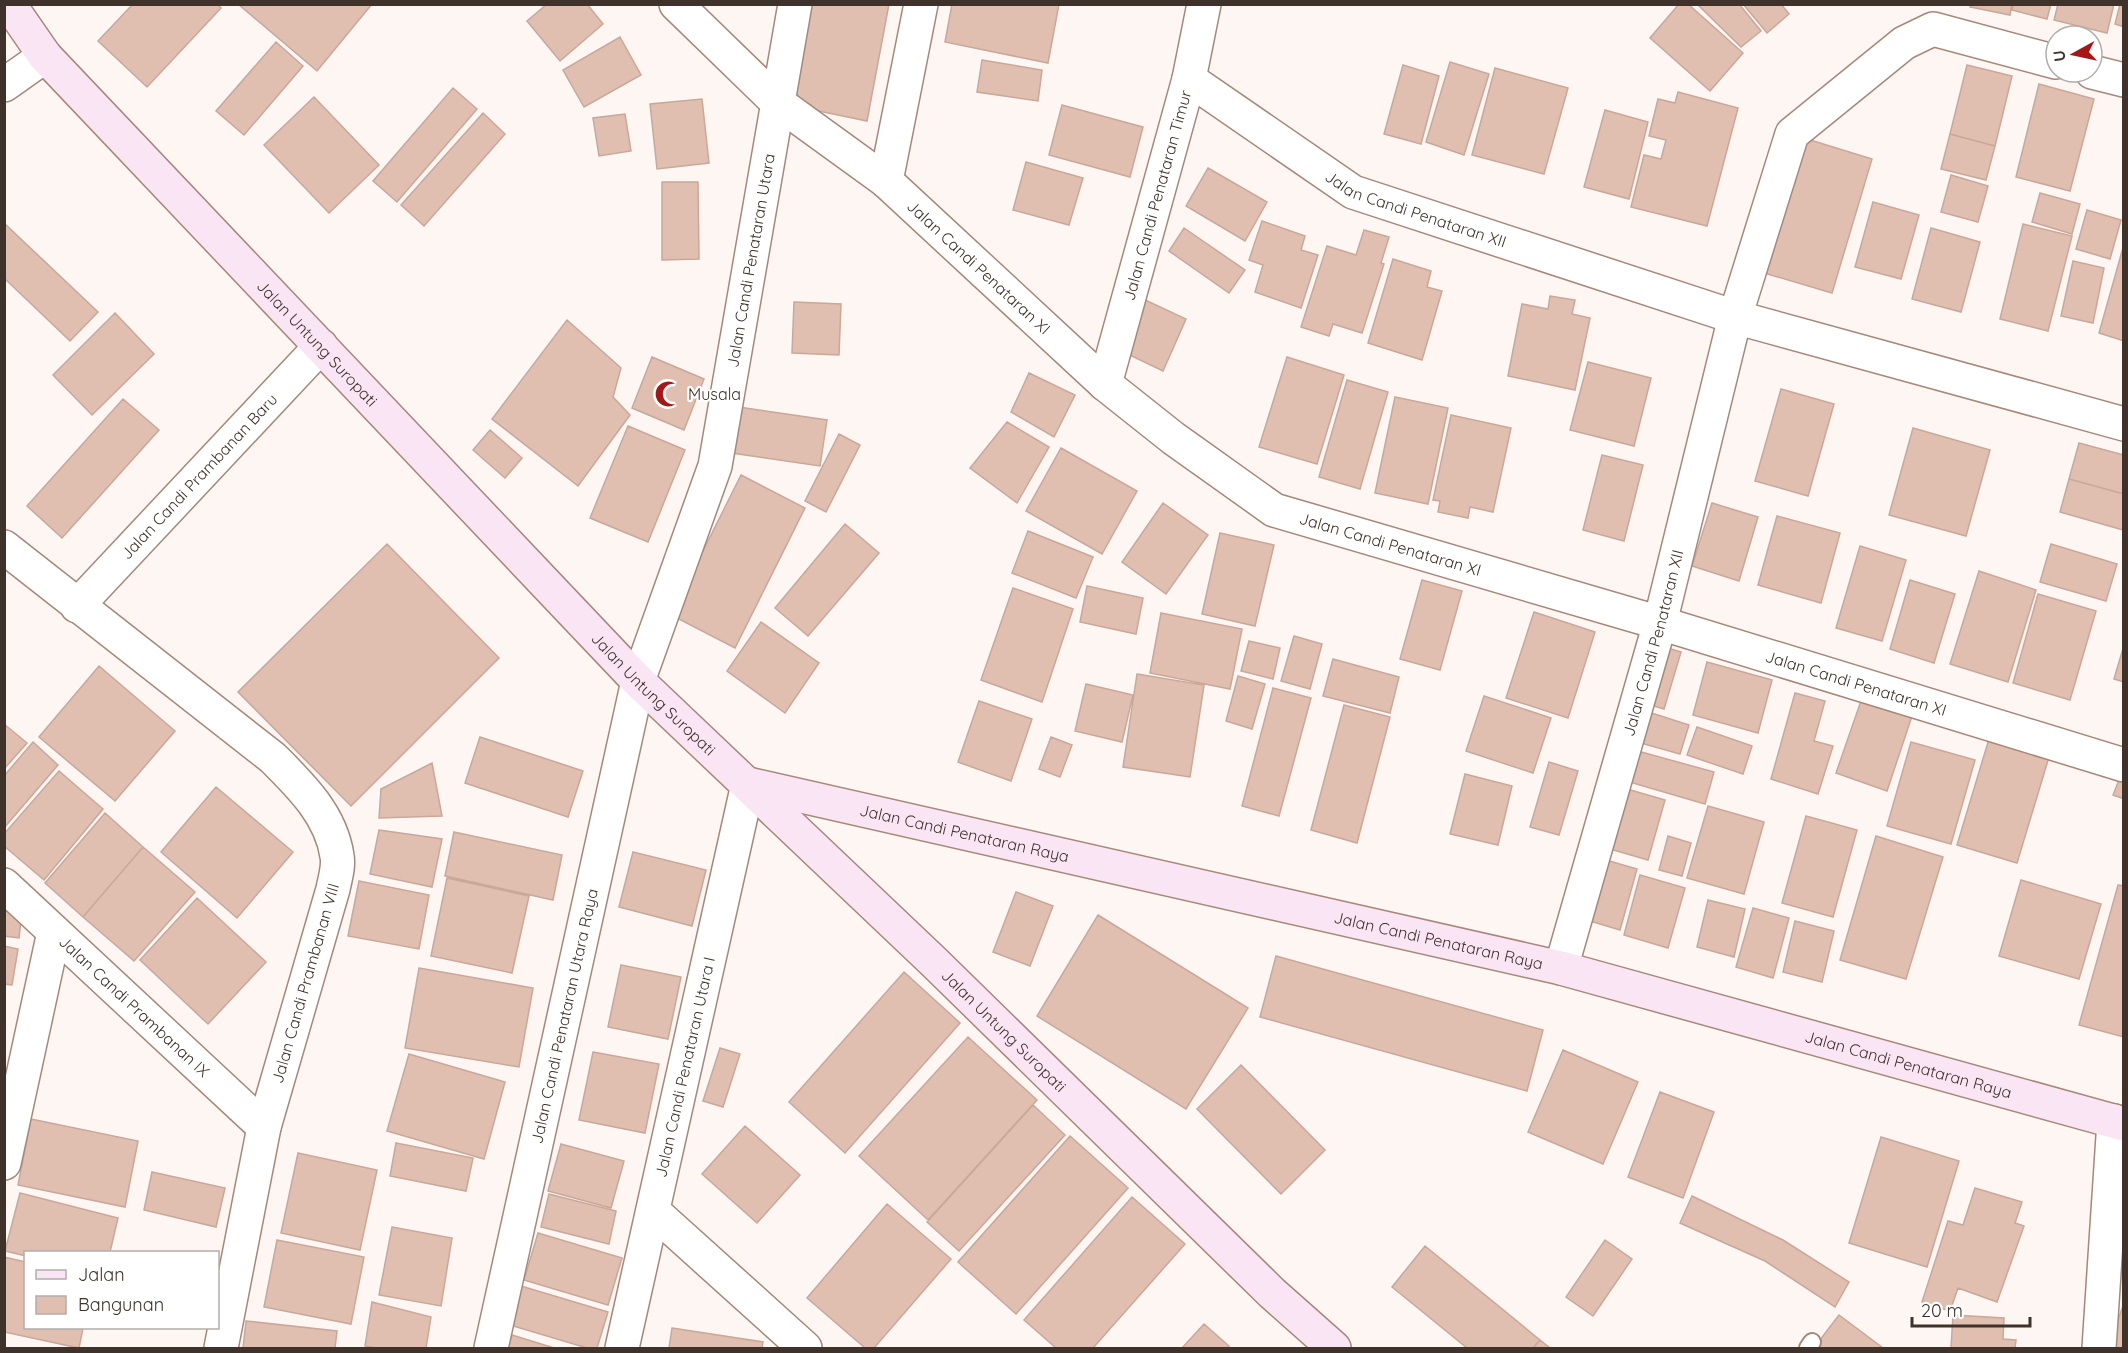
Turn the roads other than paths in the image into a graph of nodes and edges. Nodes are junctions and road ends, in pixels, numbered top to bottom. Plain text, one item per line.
1 (9, 4) edge
2 (676, 4) edge
3 (795, 4) edge
4 (921, 4) edge
5 (1204, 4) edge
6 (45, 56) junction
7 (2044, 59) edge
8 (2104, 75) edge
9 (1190, 79) junction
10 (2124, 80) edge
11 (4, 85) edge
12 (777, 102) junction
13 (886, 181) junction
14 (1735, 317) junction
15 (321, 346) junction
16 (1105, 384) junction
17 (2124, 424) edge
18 (4, 547) edge
19 (77, 606) junction
20 (1660, 623) junction
21 (638, 681) junction
22 (2124, 765) edge
23 (748, 784) junction
24 (4, 885) edge
25 (54, 932) junction
26 (1561, 968) junction
27 (2119, 1122) edge
28 (264, 1127) junction
29 (4, 1162) edge
30 (653, 1211) junction
31 (221, 1348) edge
32 (491, 1348) edge
33 (622, 1348) edge
34 (805, 1348) edge
35 (1334, 1348) edge
36 (2099, 1348) edge

1 - 6 main road, Jalan Untung Suropati
2 - 12 street, Jalan Candi Penataran XI
3 - 12 street, Jalan Candi Penataran Utara
4 - 13 street
5 - 9 street, Jalan Candi Penataran Timur
6 - 11 street
6 - 15 main road, Jalan Untung Suropati
7 - 14 street
8 - 10 street
9 - 14 street, Jalan Candi Penataran XII
9 - 16 street, Jalan Candi Penataran Timur
12 - 13 street, Jalan Candi Penataran XI
12 - 21 street, Jalan Candi Penataran Utara
13 - 16 street, Jalan Candi Penataran XI
14 - 17 street, Jalan Candi Penataran XII
14 - 20 street, Jalan Candi Penataran XII
15 - 19 street, Jalan Candi Prambanan Baru
15 - 21 main road, Jalan Untung Suropati
16 - 20 street, Jalan Candi Penataran XI
18 - 19 street, Jalan Candi Prambanan VIII
19 - 28 street, Jalan Candi Prambanan VIII
20 - 22 street, Jalan Candi Penataran XI
20 - 26 street, Jalan Candi Penataran XII
21 - 23 main road, Jalan Untung Suropati
21 - 32 street, Jalan Candi Penataran Utara Raya
23 - 26 main road, Jalan Candi Penataran Raya
23 - 30 street, Jalan Candi Penataran Utara I
23 - 35 main road, Jalan Untung Suropati
24 - 25 street, Jalan Candi Prambanan IX
25 - 28 street, Jalan Candi Prambanan IX
25 - 29 street
26 - 27 main road, Jalan Candi Penataran Raya
27 - 36 street
28 - 31 street, Jalan Candi Prambanan VIII
30 - 33 street, Jalan Candi Penataran Utara I
30 - 34 street

